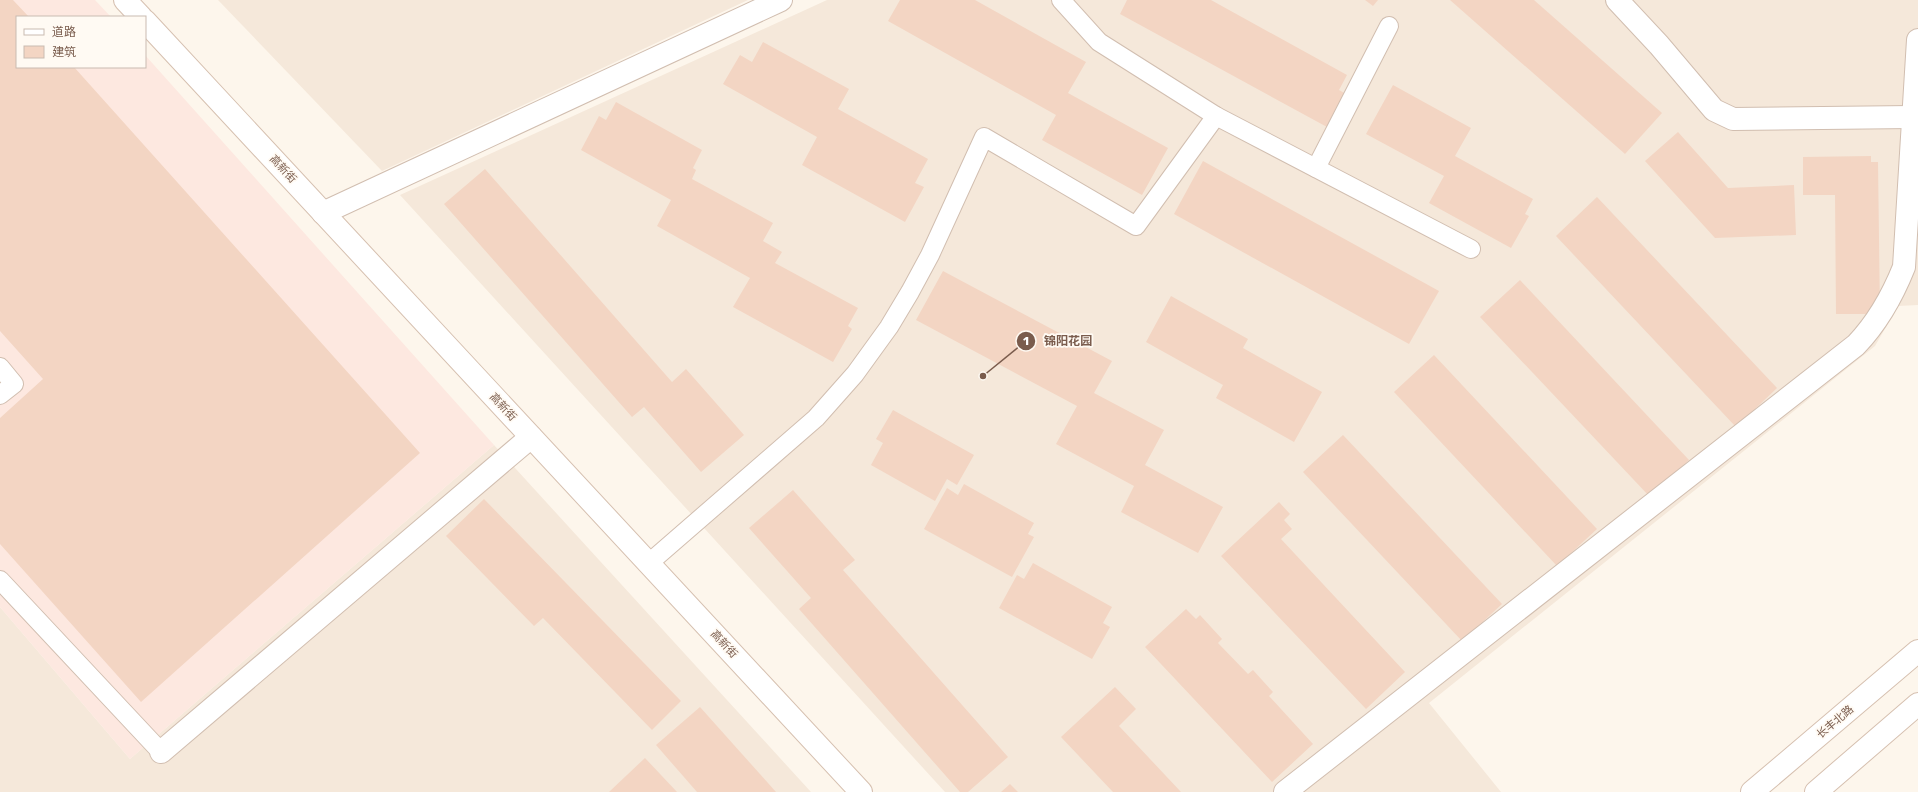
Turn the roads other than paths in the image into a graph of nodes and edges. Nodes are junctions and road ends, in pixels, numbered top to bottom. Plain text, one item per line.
1 (125, 0) edge
2 (781, 0) edge
3 (1061, 0) edge
4 (1617, 0) edge
5 (140, 16) edge
6 (146, 23) edge
7 (1389, 26) dead end
8 (1918, 40) edge
9 (1216, 116) junction
10 (1912, 117) junction
11 (1316, 168) junction
12 (323, 213) junction
13 (1471, 249) dead end
14 (0, 366) edge
15 (0, 395) edge
16 (531, 436) junction
17 (649, 563) junction
18 (0, 580) edge
19 (1918, 651) edge
20 (1918, 704) edge
21 (161, 752) joint
22 (861, 792) edge
23 (1285, 792) edge
24 (1752, 792) edge
25 (1816, 792) edge

1 - 5 street
2 - 12 street
3 - 9 lane
4 - 10 street
6 - 12 street, 高新街
7 - 11 lane
8 - 10 street
9 - 11 lane
9 - 17 lane
10 - 23 street
11 - 13 lane
12 - 16 street, 高新街
14 - 15 lane
16 - 17 street, 高新街
16 - 21 street
17 - 22 street, 高新街
18 - 21 lane
19 - 24 street, 长丰北路
20 - 25 street

